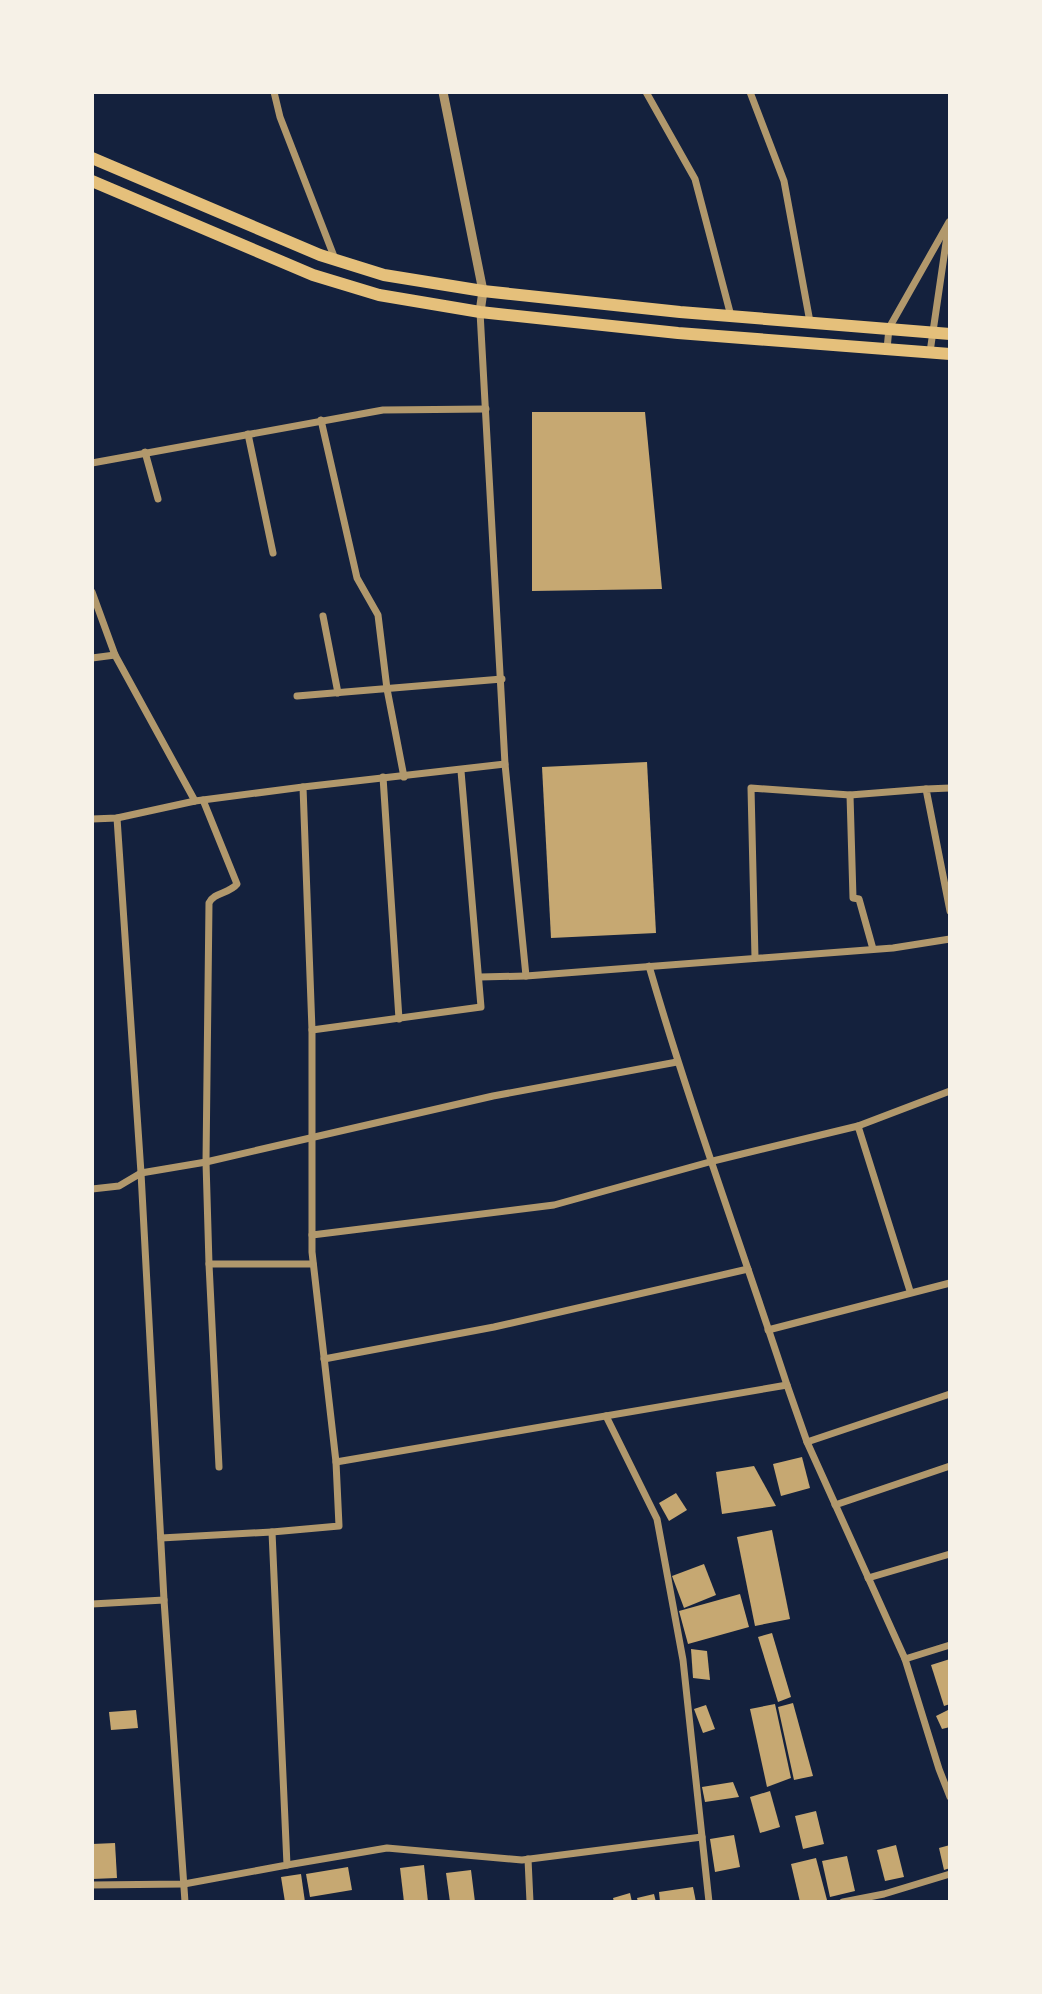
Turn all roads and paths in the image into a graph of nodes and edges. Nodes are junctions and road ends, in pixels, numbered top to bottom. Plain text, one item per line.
1 (274, 92) edge
2 (443, 92) edge
3 (646, 92) edge
4 (750, 92) edge
5 (92, 158) edge
6 (92, 181) edge
7 (950, 220) edge
8 (335, 259) junction
9 (483, 291) junction
10 (480, 312) junction
11 (731, 316) junction
12 (810, 322) junction
13 (889, 328) junction
14 (931, 331) junction
15 (950, 334) edge
16 (887, 349) junction
17 (930, 352) junction
18 (950, 354) edge
19 (486, 409) junction
20 (321, 420) junction
21 (248, 434) junction
22 (145, 452) junction
23 (92, 463) edge
24 (158, 499) dead end
25 (273, 553) dead end
26 (92, 592) edge
27 (323, 616) dead end
28 (115, 655) junction
29 (92, 658) edge
30 (502, 679) junction
31 (387, 689) junction
32 (338, 693) junction
33 (297, 696) dead end
34 (505, 764) junction
35 (461, 771) junction
36 (383, 777) junction
37 (404, 777) junction
38 (303, 787) junction
39 (950, 788) edge
40 (926, 789) junction
41 (850, 795) junction
42 (199, 801) junction
43 (117, 818) junction
44 (92, 819) edge
45 (950, 911) edge
46 (950, 939) edge
47 (873, 949) junction
48 (755, 958) junction
49 (649, 966) junction
50 (526, 976) junction
51 (480, 977) junction
52 (399, 1019) junction
53 (312, 1030) junction
54 (677, 1062) junction
55 (950, 1091) edge
56 (858, 1126) junction
57 (313, 1138) junction
58 (713, 1161) junction
59 (206, 1162) junction
60 (141, 1173) junction
61 (92, 1189) edge
62 (312, 1235) junction
63 (209, 1264) junction
64 (313, 1264) junction
65 (748, 1269) junction
66 (950, 1283) edge
67 (910, 1291) junction
68 (768, 1330) junction
69 (324, 1359) junction
70 (787, 1385) junction
71 (950, 1394) edge
72 (606, 1416) junction
73 (807, 1442) junction
74 (336, 1462) junction
75 (950, 1466) edge
76 (219, 1467) dead end
77 (835, 1505) junction
78 (272, 1532) junction
79 (161, 1538) junction
80 (950, 1554) edge
81 (868, 1578) junction
82 (164, 1600) junction
83 (92, 1604) edge
84 (950, 1645) edge
85 (905, 1659) junction
86 (950, 1765) edge
87 (939, 1769) junction
88 (950, 1797) edge
89 (702, 1837) junction
90 (528, 1859) junction
91 (287, 1865) junction
92 (950, 1874) edge
93 (184, 1884) junction
94 (92, 1885) edge
95 (185, 1902) edge
96 (530, 1902) edge
97 (709, 1902) edge
98 (843, 1902) edge

1 - 8 street
2 - 9 street
3 - 11 street
4 - 12 street
5 - 8 highway
6 - 10 highway
7 - 13 street
7 - 14 street
8 - 9 highway
9 - 10 street
9 - 11 highway
10 - 16 highway
10 - 19 street
11 - 12 highway
12 - 13 highway
13 - 14 highway
13 - 16 street
14 - 15 highway
14 - 17 street
16 - 17 highway
17 - 18 highway
19 - 20 street
19 - 30 street
20 - 21 street
20 - 31 street
21 - 22 street
21 - 25 street
22 - 23 street
22 - 24 street
26 - 28 street
27 - 32 street
28 - 29 street
28 - 42 street
30 - 31 street
30 - 34 street
31 - 32 street
31 - 37 street
32 - 33 street
34 - 35 street
34 - 50 street
35 - 37 street
35 - 51 street
36 - 37 street
36 - 38 street
36 - 52 street
38 - 42 street
38 - 53 street
39 - 40 street
40 - 41 street
40 - 45 street
41 - 47 street
41 - 48 street
42 - 43 street
42 - 59 street
43 - 44 street
43 - 60 street
46 - 47 street
47 - 48 street
48 - 49 street
49 - 50 street
49 - 54 street
50 - 51 street
51 - 52 street
52 - 53 street
53 - 57 street
54 - 57 street
54 - 58 street
55 - 56 street
56 - 58 street
56 - 67 street
57 - 59 street
57 - 62 street
58 - 62 street
58 - 65 street
59 - 60 street
59 - 63 street
60 - 61 street
60 - 79 street
62 - 64 street
63 - 64 street
63 - 76 street
64 - 69 street
65 - 68 street
65 - 69 street
66 - 67 street
67 - 68 street
68 - 70 street
69 - 74 street
70 - 72 street
70 - 73 street
71 - 73 street
72 - 74 street
72 - 89 street
73 - 77 street
74 - 78 street
75 - 77 street
77 - 81 street
78 - 79 street
78 - 91 street
79 - 82 street
80 - 81 street
81 - 85 street
82 - 83 street
82 - 93 street
84 - 85 street
85 - 87 street
86 - 87 street
87 - 88 street
89 - 90 street
89 - 97 street
90 - 91 street
90 - 96 street
91 - 93 street
92 - 98 street
93 - 94 street
93 - 95 street

